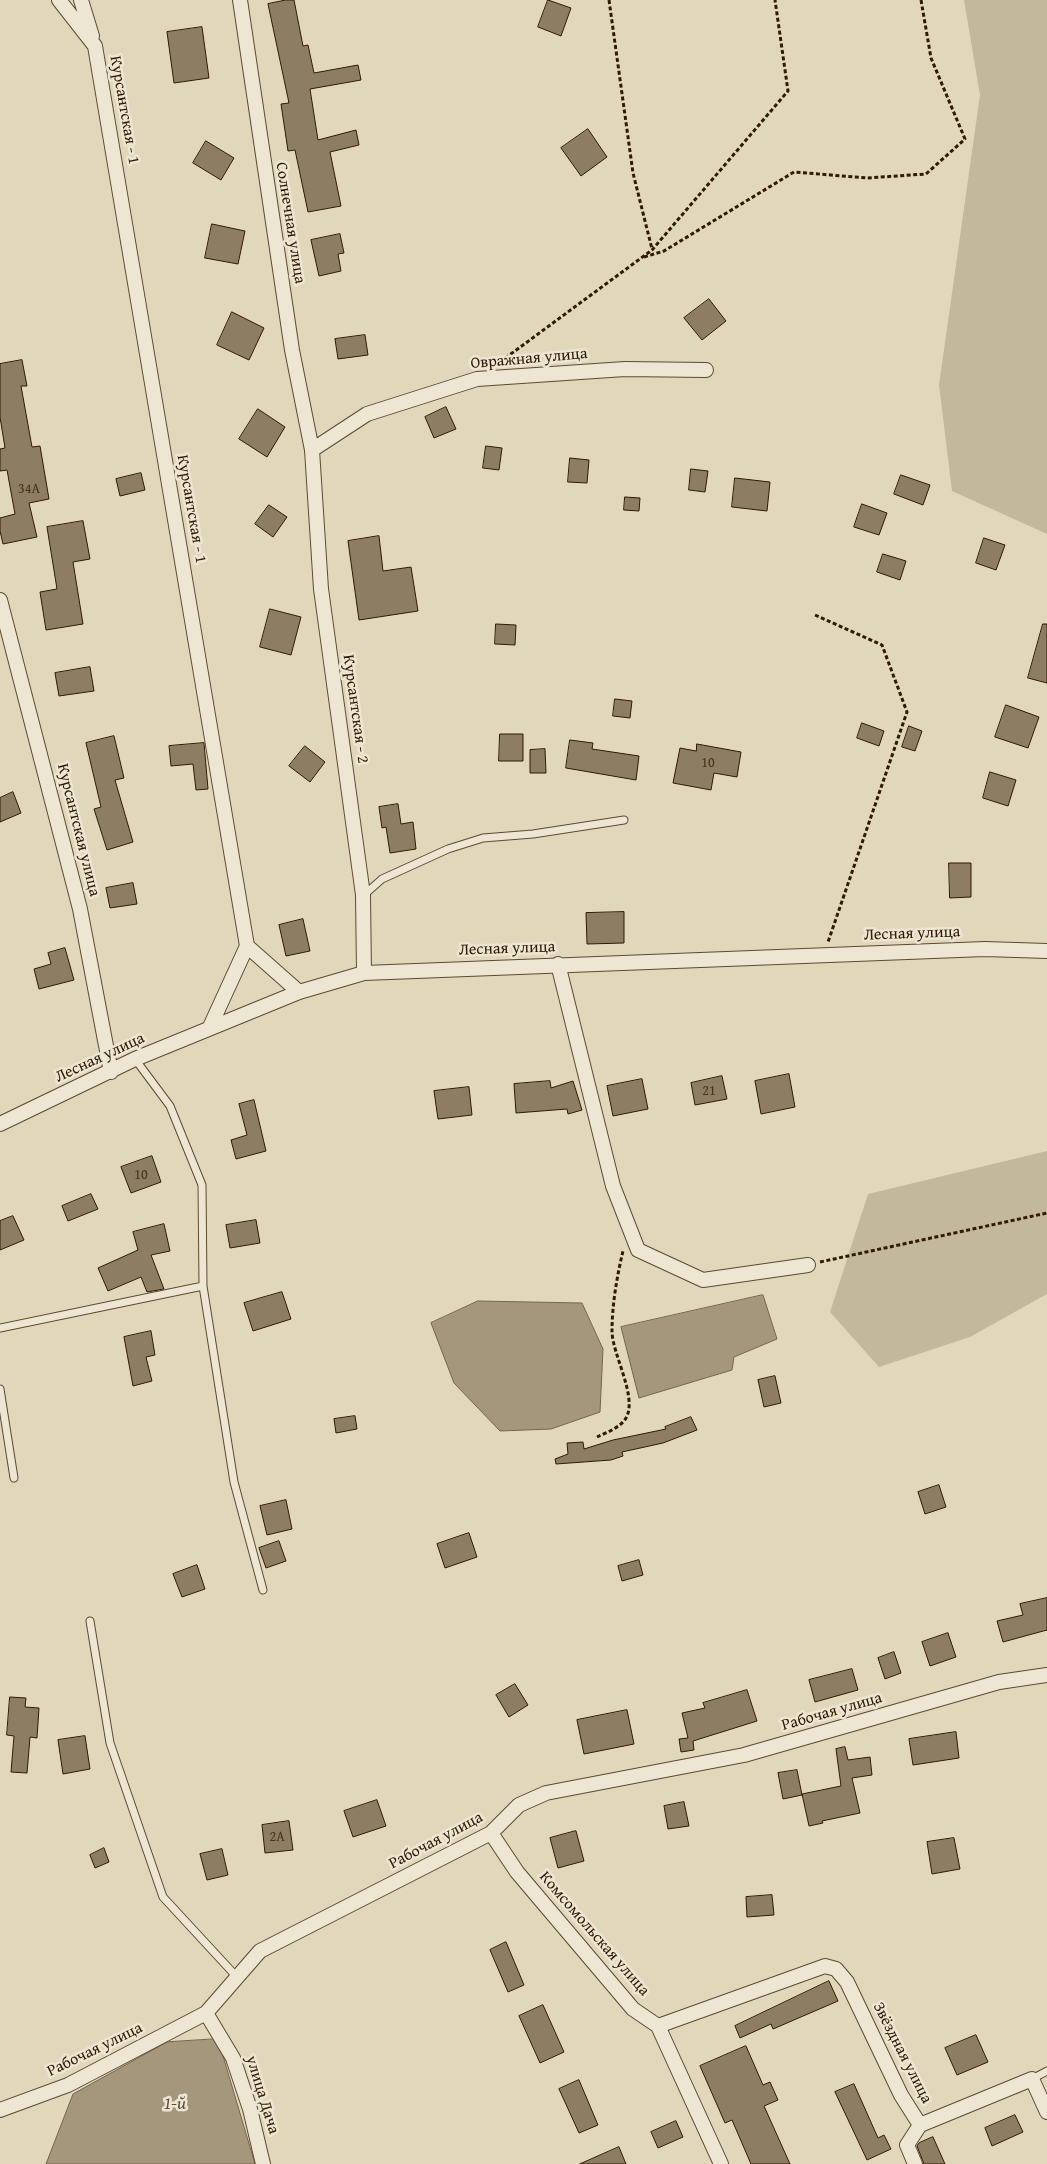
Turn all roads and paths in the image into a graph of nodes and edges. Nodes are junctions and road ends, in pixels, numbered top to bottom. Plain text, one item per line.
1 (59, 0) edge
2 (81, 0) edge
3 (240, 0) edge
4 (609, 0) edge
5 (775, 0) edge
6 (921, 0) edge
7 (95, 46) junction
8 (652, 250) junction
9 (640, 259) junction
10 (706, 370) dead end
11 (477, 379) junction
12 (312, 450) junction
13 (0, 600) edge
14 (815, 615) dead end
15 (624, 820) dead end
16 (364, 895) junction
17 (247, 946) junction
18 (1047, 950) edge
19 (824, 955) junction
20 (558, 964) junction
21 (364, 973) junction
22 (299, 992) junction
23 (209, 1029) junction
24 (136, 1059) junction
25 (111, 1072) junction
26 (0, 1124) edge
27 (1047, 1213) edge
28 (629, 1226) junction
29 (808, 1265) joint
30 (203, 1286) junction
31 (0, 1328) edge
32 (0, 1388) edge
33 (597, 1437) dead end
34 (14, 1478) dead end
35 (263, 1590) dead end
36 (90, 1621) dead end
37 (1047, 1675) edge
38 (491, 1833) junction
39 (236, 1976) junction
40 (206, 2013) junction
41 (658, 2026) junction
42 (1047, 2071) edge
43 (1032, 2078) junction
44 (0, 2110) edge
45 (1047, 2112) edge
46 (920, 2126) junction
47 (263, 2164) edge
48 (721, 2164) edge
49 (915, 2164) edge

1 - 7 street, Курсантская - 1
2 - 7 street
3 - 12 street, Солнечная улица
4 - 8 path
5 - 8 path
6 - 9 path
7 - 17 street, Курсантская - 1
8 - 9 path
9 - 11 path
10 - 11 street, Овражная улица
11 - 12 street, Овражная улица
12 - 16 street, Курсантская - 2
13 - 25 street, Курсантская улица
14 - 19 path
15 - 16 lane
16 - 21 street, Курсантская - 2
17 - 22 street
17 - 23 street
18 - 19 street, Лесная улица
19 - 20 street, Лесная улица
20 - 21 street, Лесная улица
20 - 28 street
21 - 22 street, Лесная улица
22 - 23 street, Лесная улица
23 - 24 street, Лесная улица
24 - 25 street, Лесная улица
24 - 30 lane
25 - 26 street, Лесная улица
27 - 29 path
28 - 29 street
28 - 33 path
30 - 31 lane
30 - 35 lane
32 - 34 lane
36 - 39 lane
37 - 38 street, Рабочая улица
38 - 39 street, Рабочая улица
38 - 41 street, Комсомольская улица
39 - 40 street, Рабочая улица
40 - 44 street, Рабочая улица
40 - 47 street, улица Дача
41 - 46 street, Звёздная улица
41 - 48 street
42 - 43 lane
43 - 45 street
43 - 46 street
46 - 49 street, Звёздная улица

